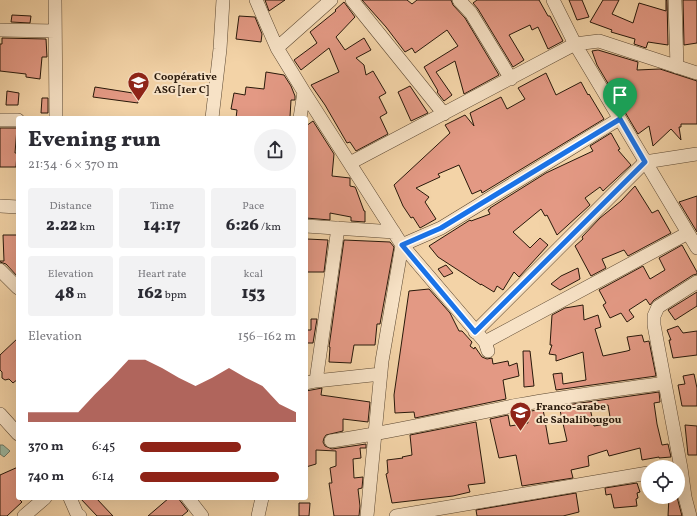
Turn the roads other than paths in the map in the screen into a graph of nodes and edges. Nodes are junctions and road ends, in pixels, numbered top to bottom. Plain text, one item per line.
1 (55, 0) edge
2 (223, 0) edge
3 (256, 0) edge
4 (331, 0) edge
5 (352, 0) edge
6 (459, 0) edge
7 (553, 0) edge
8 (674, 0) edge
9 (0, 30) edge
10 (55, 31) junction
11 (575, 44) junction
12 (278, 48) junction
13 (677, 68) junction
14 (697, 73) edge
15 (511, 79) junction
16 (304, 92) junction
17 (444, 114) junction
18 (56, 116) edge
19 (212, 116) edge
20 (300, 116) edge
21 (620, 119) junction
22 (0, 120) edge
23 (16, 120) edge
24 (697, 154) edge
25 (645, 162) junction
26 (350, 163) junction
27 (0, 206) edge
28 (16, 207) edge
29 (308, 226) edge
30 (338, 228) junction
31 (394, 232) junction
32 (688, 233) junction
33 (402, 245) junction
34 (697, 248) edge
35 (0, 270) edge
36 (697, 282) edge
37 (16, 286) edge
38 (475, 332) junction
39 (381, 374) junction
40 (311, 382) edge
41 (665, 384) junction
42 (0, 414) edge
43 (16, 432) edge
44 (375, 434) junction
45 (331, 441) dead end
46 (679, 460) edge
47 (641, 474) edge
48 (685, 497) edge
49 (43, 500) edge
50 (71, 500) edge
51 (190, 500) edge
52 (262, 500) edge
53 (24, 516) edge
54 (80, 516) edge
55 (202, 516) edge
56 (258, 516) edge
57 (367, 516) edge
58 (396, 516) edge
59 (690, 516) edge

1 - 10 street
2 - 19 street
3 - 12 street
4 - 12 street
5 - 17 street
6 - 15 street
7 - 11 street
8 - 13 street
9 - 10 street
10 - 18 street
11 - 13 street
11 - 15 street
11 - 21 street
12 - 16 street
13 - 14 street
15 - 17 street
16 - 20 street
16 - 26 street
17 - 26 street
21 - 25 street
21 - 33 street
22 - 23 street
24 - 25 street
25 - 32 street
25 - 38 street
26 - 31 street
27 - 28 street
29 - 30 street
30 - 31 street
30 - 40 street
31 - 33 street
32 - 34 street
32 - 38 street
33 - 38 street
33 - 39 street
35 - 37 street
36 - 41 street
39 - 40 street
39 - 44 street
41 - 44 street
41 - 46 street
42 - 43 street
44 - 45 street
44 - 57 street
47 - 58 street
48 - 59 street
49 - 53 street
50 - 54 street
51 - 55 street
52 - 56 street

